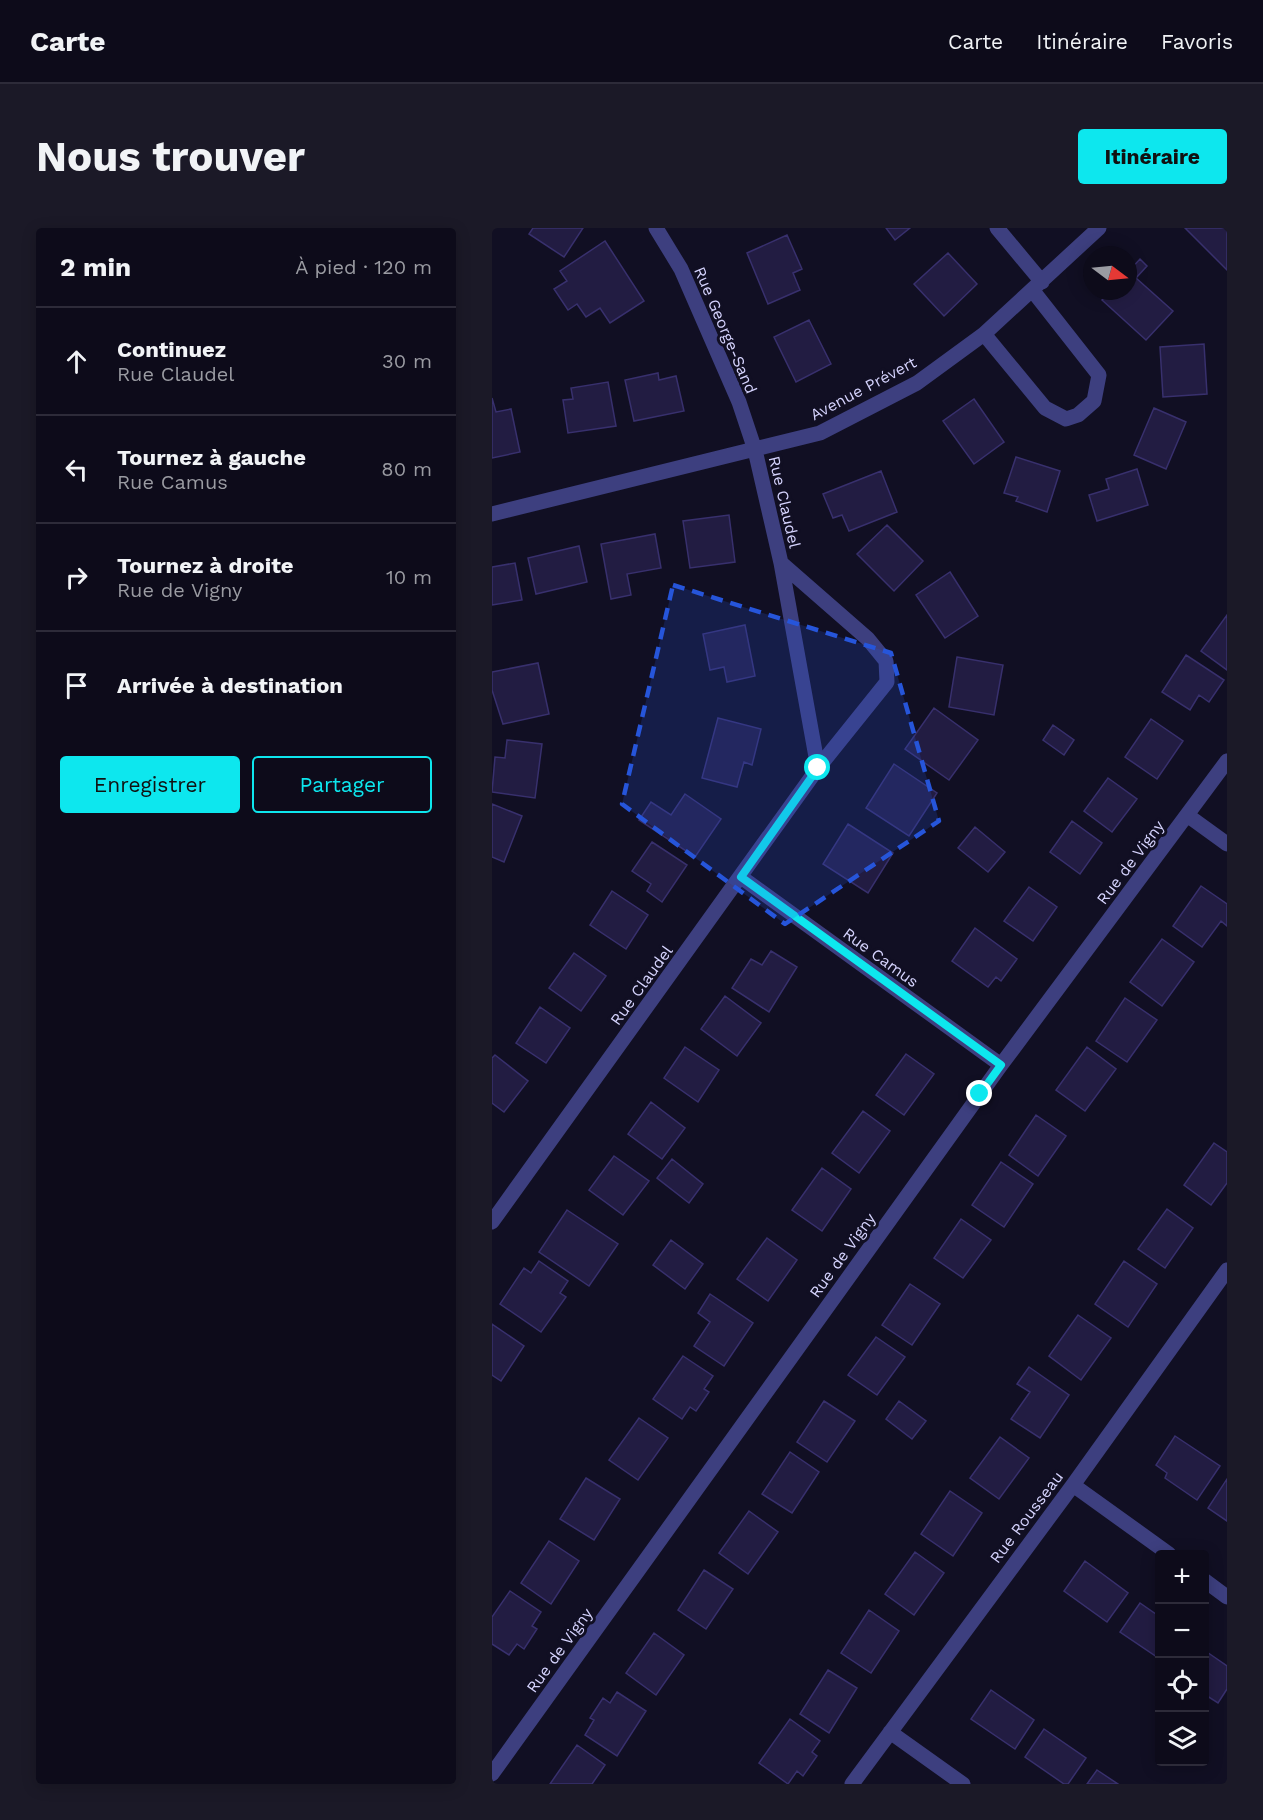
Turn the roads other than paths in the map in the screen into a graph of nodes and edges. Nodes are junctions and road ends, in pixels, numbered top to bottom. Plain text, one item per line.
1 (656, 228) edge
2 (997, 228) edge
3 (1099, 228) edge
4 (1037, 286) junction
5 (984, 334) junction
6 (755, 450) junction
7 (492, 514) edge
8 (781, 563) junction
9 (1227, 761) edge
10 (818, 768) junction
11 (1187, 815) junction
12 (1227, 844) edge
13 (741, 877) junction
14 (1001, 1065) junction
15 (492, 1222) edge
16 (1227, 1270) edge
17 (1073, 1485) junction
18 (1163, 1550) edge
19 (1209, 1583) edge
20 (1227, 1596) edge
21 (890, 1732) junction
22 (492, 1774) edge
23 (852, 1784) edge
24 (963, 1784) edge

1 - 6 street, Rue George-Sand
2 - 4 street
3 - 4 street, Avenue Prévert
4 - 5 street, Avenue Prévert
4 - 5 street
5 - 6 street, Avenue Prévert
6 - 7 street, Avenue Prévert
6 - 8 street, Rue Claudel
8 - 10 street, Rue Claudel
8 - 10 street, Rue Claudel
9 - 11 street, Rue de Vigny
10 - 13 street, Rue Claudel
11 - 12 street
11 - 14 street, Rue de Vigny
13 - 14 street, Rue Camus
13 - 15 street, Rue Claudel
14 - 22 street, Rue de Vigny
16 - 17 street, Rue Rousseau
17 - 18 street
17 - 21 street, Rue Rousseau
19 - 20 street
21 - 23 street, Rue Rousseau
21 - 24 street

